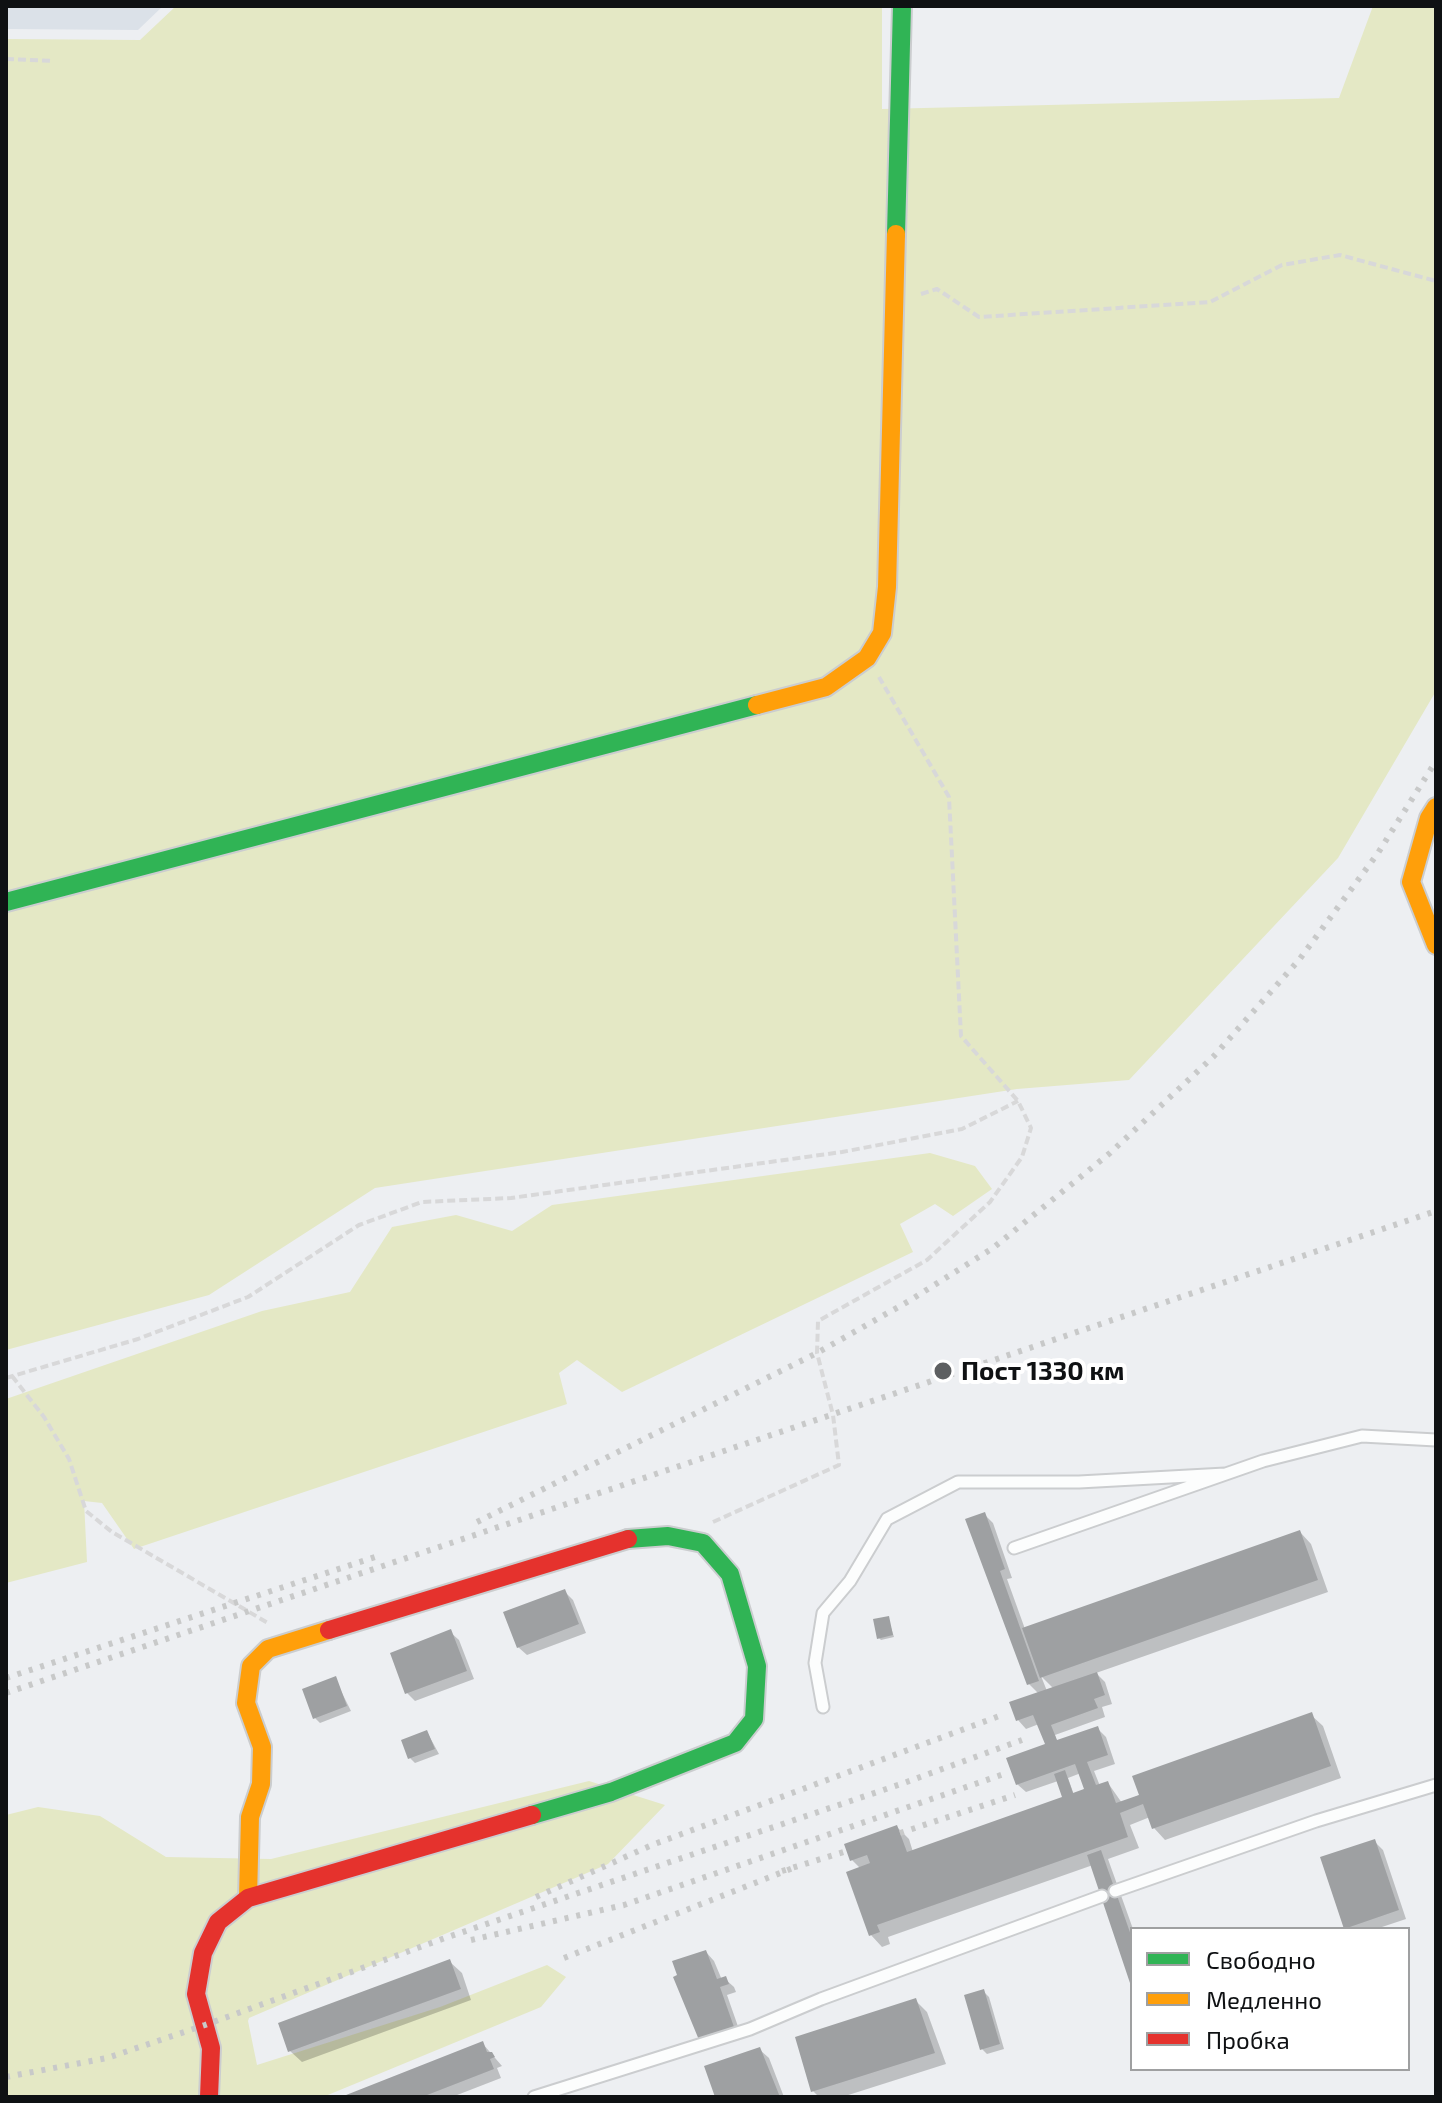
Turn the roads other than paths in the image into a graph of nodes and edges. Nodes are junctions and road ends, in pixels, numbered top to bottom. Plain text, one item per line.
1 (902, 6) edge
2 (1436, 807) edge
3 (6, 902) edge
4 (1436, 945) edge
5 (1436, 1440) edge
6 (1225, 1474) junction
7 (1014, 1548) dead end
8 (823, 1707) dead end
9 (1436, 1785) edge
10 (1115, 1891) dead end
11 (1102, 1896) dead end
12 (248, 1898) junction
13 (209, 2097) edge
14 (534, 2097) edge

1 - 3 street
2 - 4 street
5 - 6 lane
6 - 7 lane
6 - 8 lane
9 - 10 lane
11 - 14 lane
12 - 12 street
12 - 13 street

